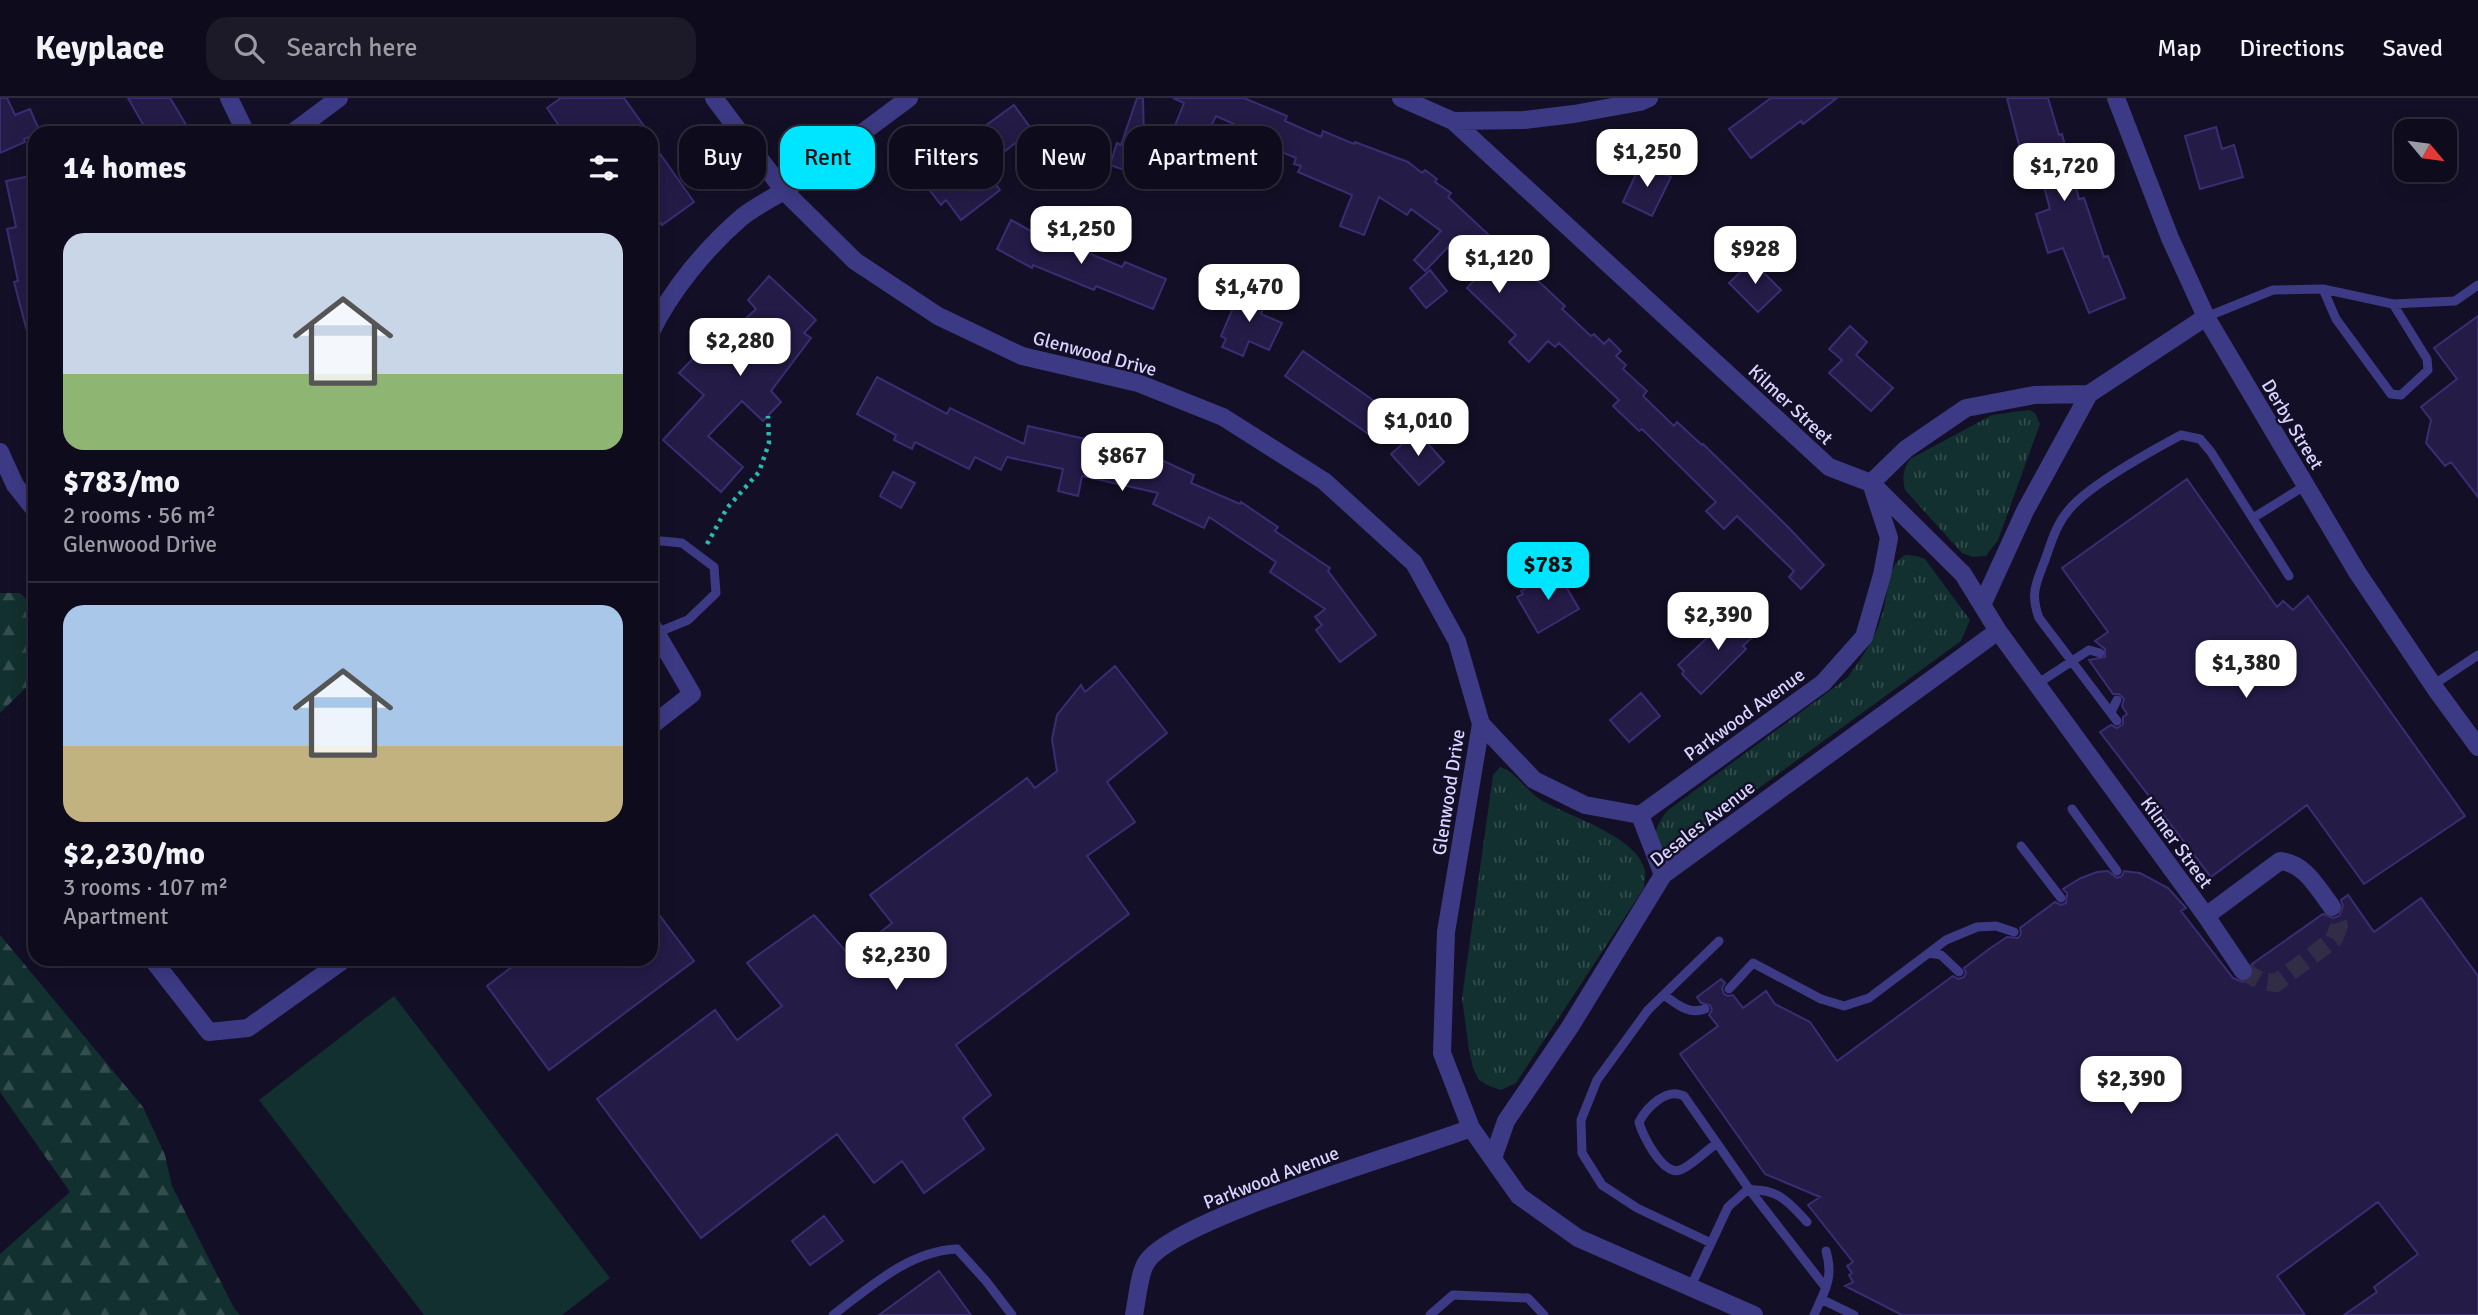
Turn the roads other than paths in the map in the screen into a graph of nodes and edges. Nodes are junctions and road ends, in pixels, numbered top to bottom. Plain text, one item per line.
1 (229, 98) edge
2 (340, 98) edge
3 (714, 98) edge
4 (909, 98) edge
5 (1401, 98) edge
6 (1648, 98) edge
7 (2116, 98) edge
8 (1453, 121) junction
9 (243, 126) edge
10 (302, 126) edge
11 (784, 191) junction
12 (2478, 285) edge
13 (2323, 289) junction
14 (2393, 304) junction
15 (658, 317) edge
16 (2206, 317) junction
17 (2089, 394) junction
18 (0, 452) edge
19 (1871, 483) junction
20 (2305, 485) junction
21 (28, 501) edge
22 (2253, 518) junction
23 (658, 541) edge
24 (2289, 576) dead end
25 (1982, 605) junction
26 (1998, 631) junction
27 (658, 634) edge
28 (658, 643) edge
29 (2100, 653) dead end
30 (2478, 655) edge
31 (2071, 660) junction
32 (2037, 684) junction
33 (2433, 685) junction
34 (2117, 700) dead end
35 (2111, 712) junction
36 (658, 721) edge
37 (2117, 721) dead end
38 (1481, 724) junction
39 (2478, 747) edge
40 (2072, 809) dead end
41 (1640, 815) junction
42 (2021, 846) dead end
43 (2118, 871) dead end
44 (1663, 875) junction
45 (2061, 898) dead end
46 (2332, 907) tunnel mouth
47 (2206, 916) junction
48 (2014, 932) dead end
49 (1719, 941) dead end
50 (1929, 953) junction
51 (157, 966) edge
52 (335, 966) edge
53 (2243, 971) tunnel mouth
54 (1959, 972) dead end
55 (1729, 989) dead end
56 (1664, 995) junction
57 (1705, 1009) dead end
58 (1471, 1128) junction
59 (1717, 1143) junction
60 (1493, 1158) junction
61 (1749, 1189) junction
62 (1807, 1222) dead end
63 (1711, 1243) junction
64 (1826, 1251) dead end
65 (1691, 1286) junction
66 (1826, 1288) junction
67 (1821, 1299) junction
68 (1746, 1313) edge
69 (834, 1315) edge
70 (1012, 1315) edge
71 (1134, 1315) edge
72 (1430, 1315) edge
73 (1544, 1315) edge
74 (1814, 1315) edge
75 (1854, 1315) edge

1 - 9 street
2 - 10 street
3 - 11 street, Glenwood Drive
4 - 11 street
5 - 8 street, Kilmer Street
6 - 8 street
7 - 16 street, Derby Street
8 - 19 street, Kilmer Street
11 - 15 street
11 - 38 street, Glenwood Drive
12 - 14 lane
13 - 14 lane
13 - 14 lane
13 - 16 lane
16 - 17 street
16 - 20 street, Derby Street
17 - 19 street
17 - 25 street
18 - 21 street
19 - 25 street, Kilmer Street
19 - 41 street, Parkwood Avenue
20 - 22 lane
20 - 33 street, Derby Street
22 - 24 lane
22 - 31 lane
23 - 27 lane
25 - 26 street, Kilmer Street
26 - 32 street, Kilmer Street
26 - 44 street, Desales Avenue
28 - 36 street
29 - 31 lane
30 - 33 lane
31 - 32 lane
31 - 35 lane
32 - 47 street, Kilmer Street
33 - 39 street, Derby Street
34 - 35 lane
35 - 37 lane
38 - 41 street
38 - 58 street, Glenwood Drive
40 - 43 lane
41 - 44 street
42 - 45 lane
44 - 60 street, Desales Avenue
46 - 47 street
47 - 53 street, Kilmer Street
48 - 50 lane
49 - 56 lane
50 - 54 lane
50 - 55 lane
51 - 52 street
56 - 57 lane
56 - 63 lane
58 - 60 street, Glenwood Drive
58 - 71 street, Parkwood Avenue
59 - 59 lane
59 - 61 lane
60 - 65 street, Glenwood Drive
61 - 62 lane
61 - 63 lane
61 - 66 lane
63 - 65 lane
64 - 66 lane
65 - 68 street, Glenwood Drive
66 - 67 lane
67 - 74 lane
67 - 75 lane
69 - 70 lane
72 - 73 lane

